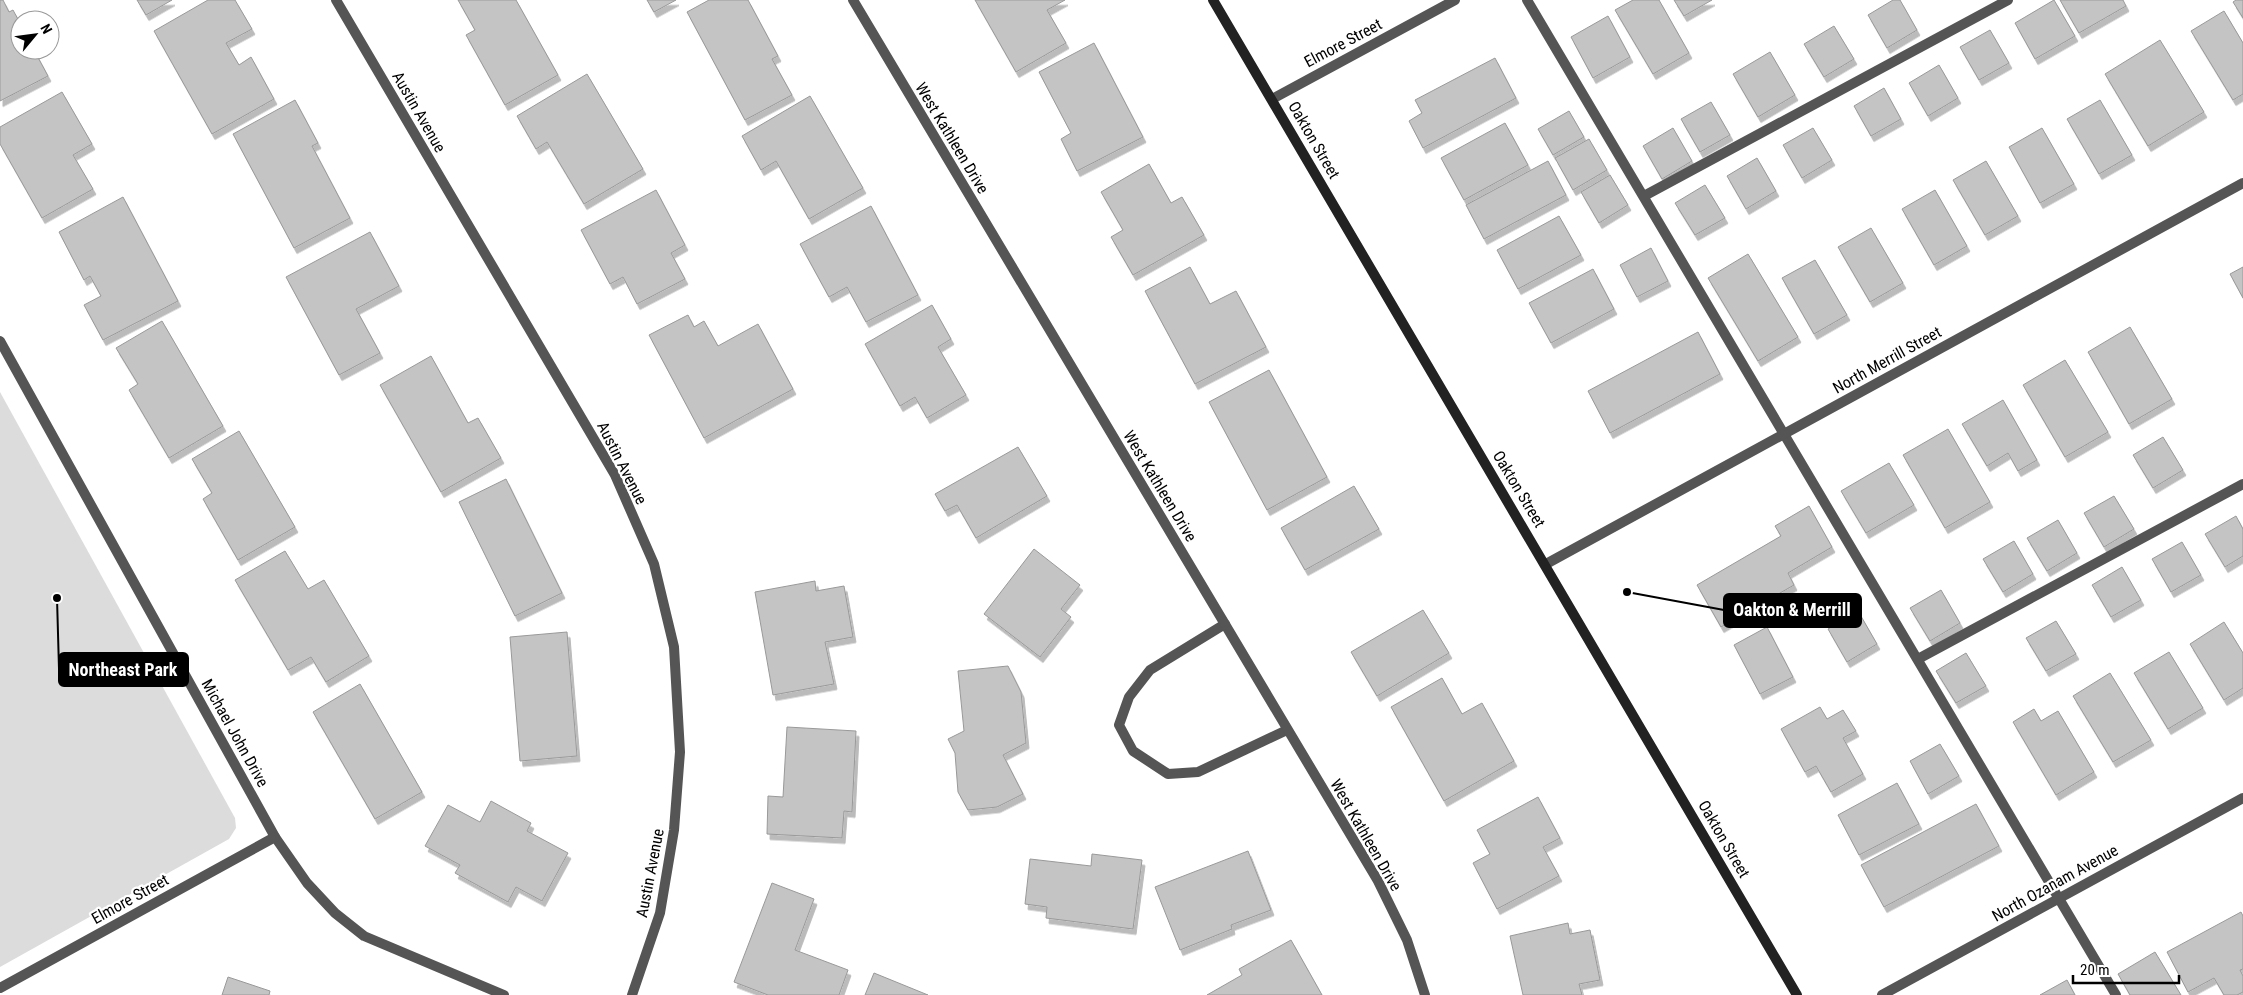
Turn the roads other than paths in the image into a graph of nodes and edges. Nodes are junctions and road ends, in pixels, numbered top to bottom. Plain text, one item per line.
1 (336, 0) edge
2 (853, 0) edge
3 (1213, 0) edge
4 (1455, 0) edge
5 (1527, 0) edge
6 (2008, 0) edge
7 (1272, 99) junction
8 (2243, 183) edge
9 (1644, 196) junction
10 (0, 341) edge
11 (1784, 434) junction
12 (2243, 484) edge
13 (1546, 564) junction
14 (1225, 624) junction
15 (1918, 659) junction
16 (1288, 730) junction
17 (2243, 798) edge
18 (275, 837) junction
19 (2059, 898) junction
20 (0, 988) edge
21 (504, 995) edge
22 (632, 995) edge
23 (1425, 995) edge
24 (1797, 995) edge
25 (1882, 995) edge
26 (2116, 995) edge

1 - 22 street, Austin Avenue
2 - 14 street, West Kathleen Drive
3 - 7 main road, Oakton Street
4 - 7 street, Elmore Street
5 - 9 street
6 - 9 street
7 - 13 main road, Oakton Street
8 - 11 street, North Merrill Street
9 - 11 street
10 - 18 street, Michael John Drive
11 - 13 street, North Merrill Street
11 - 15 street
12 - 15 street
13 - 24 main road, Oakton Street
14 - 16 street, West Kathleen Drive
14 - 16 street
15 - 19 street
16 - 23 street, West Kathleen Drive
17 - 19 street, North Ozanam Avenue
18 - 20 street, Elmore Street
18 - 21 street, Michael John Drive
19 - 25 street, North Ozanam Avenue
19 - 26 street

